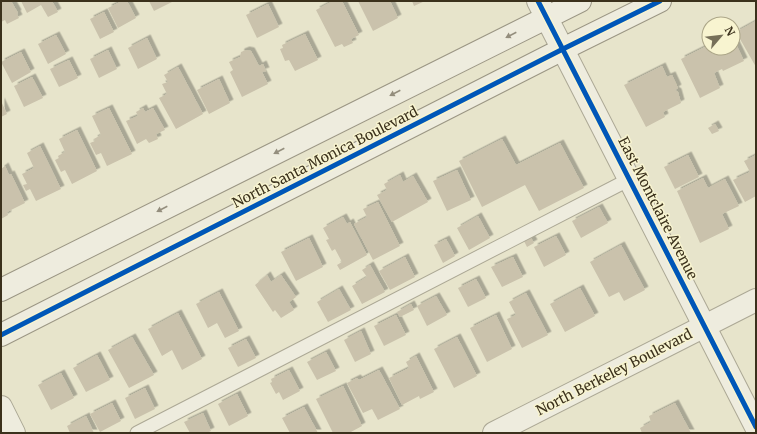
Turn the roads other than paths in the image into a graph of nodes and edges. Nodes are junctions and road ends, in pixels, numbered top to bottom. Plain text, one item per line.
1 (580, 1) edge
2 (660, 1) edge
3 (542, 10) edge
4 (563, 49) junction
5 (630, 179) junction
6 (1, 290) edge
7 (756, 300) edge
8 (705, 327) junction
9 (1, 335) edge
10 (1, 407) edge
11 (756, 426) edge
12 (14, 433) edge
13 (137, 433) edge
14 (494, 433) edge

1 - 3 street, North Santa Monica Boulevard
2 - 4 street, North Santa Monica Boulevard
3 - 4 street, East Montclaire Avenue
3 -> 6 street, North Santa Monica Boulevard
4 - 5 street, East Montclaire Avenue
4 - 9 street, North Santa Monica Boulevard
5 - 8 street, East Montclaire Avenue
5 - 13 lane
7 - 8 street, North Berkeley Boulevard
8 - 11 street, East Montclaire Avenue
8 - 14 street, North Berkeley Boulevard
10 - 12 street

